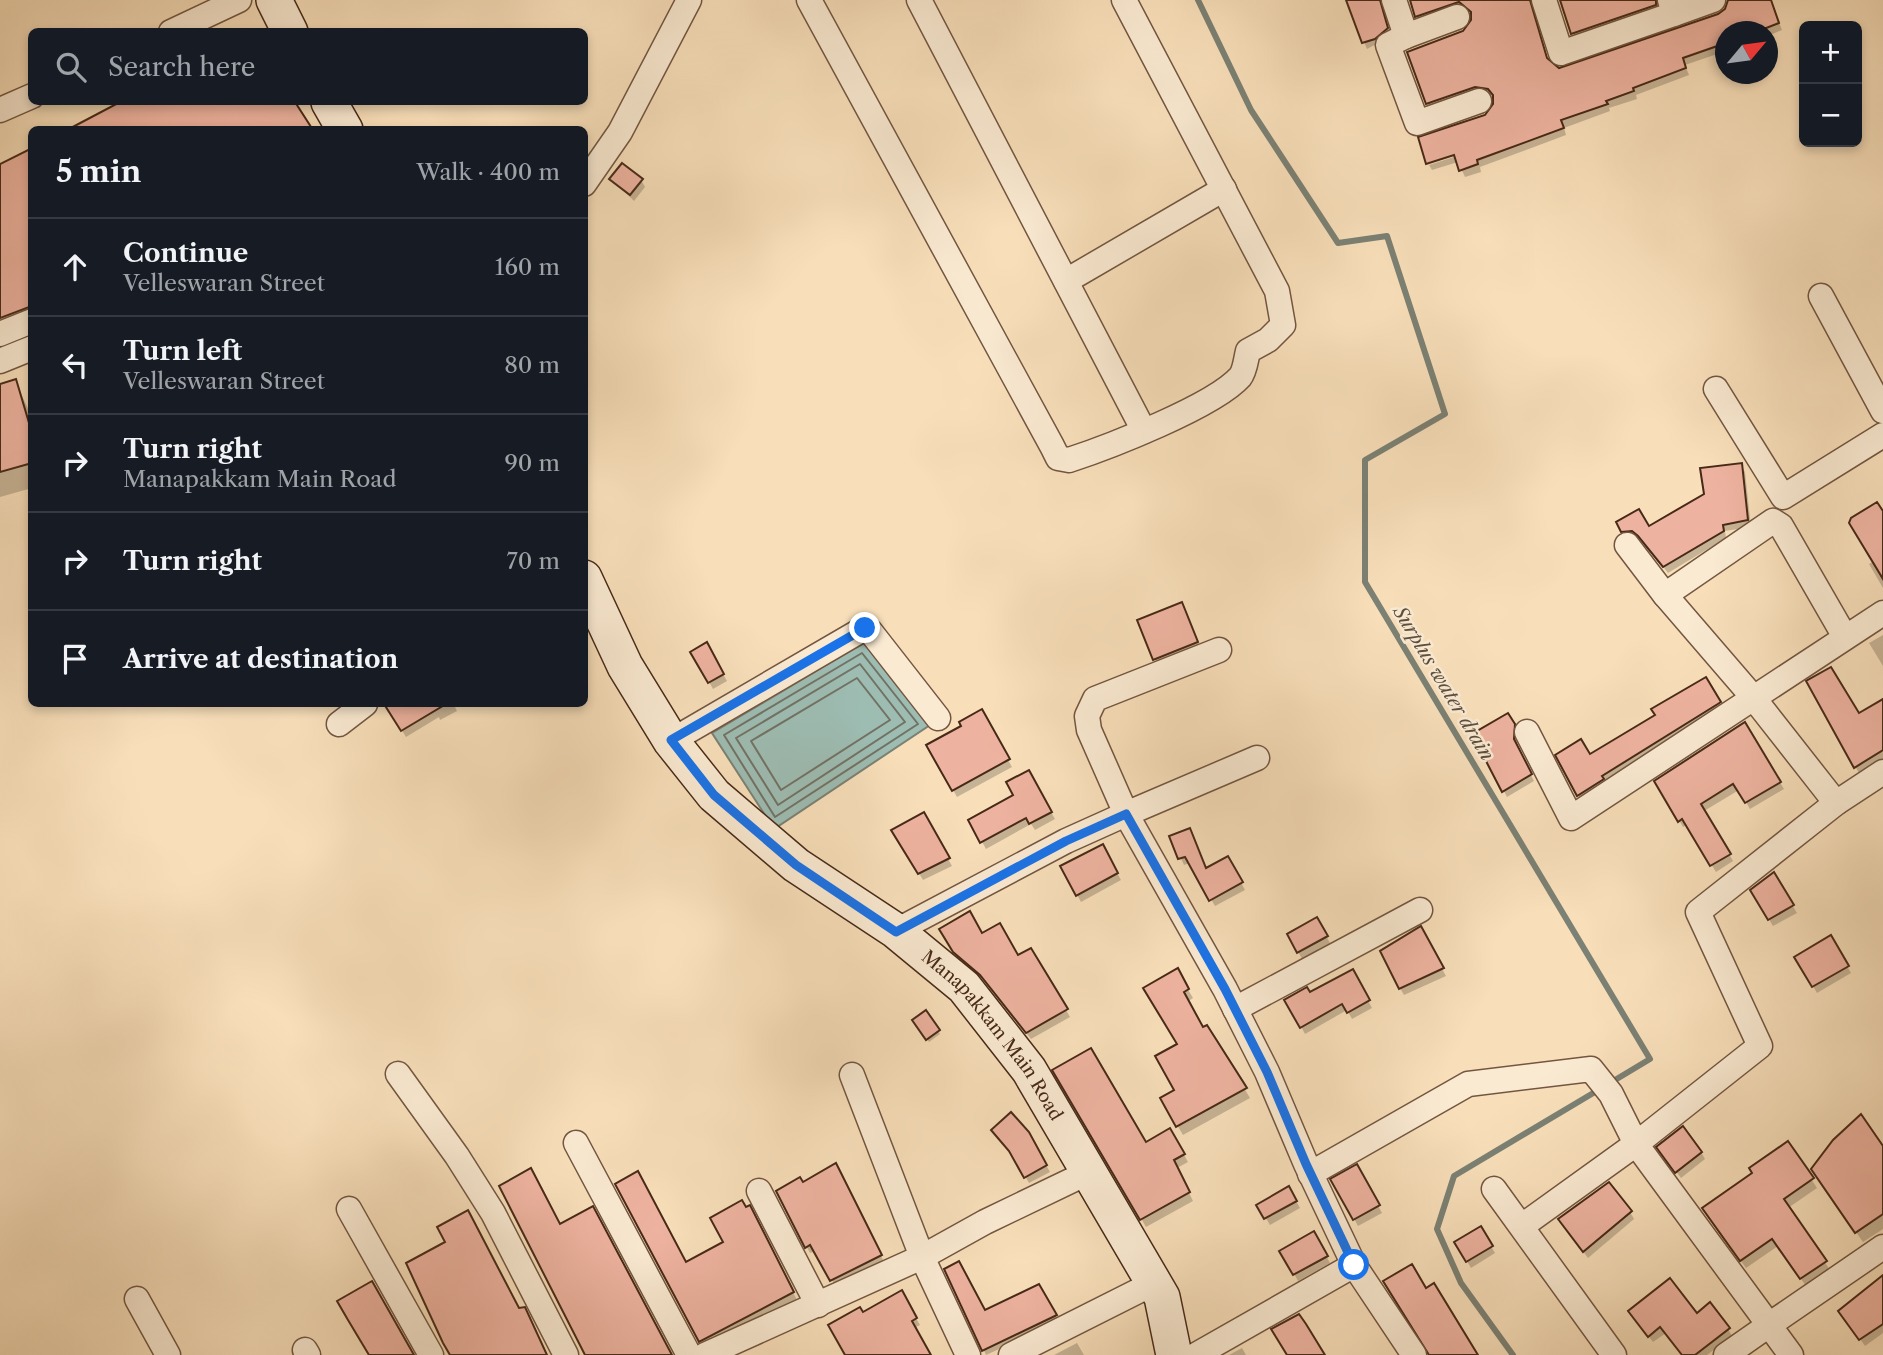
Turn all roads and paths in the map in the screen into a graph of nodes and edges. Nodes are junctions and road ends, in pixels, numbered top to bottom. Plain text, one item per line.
1 (239, 0) edge
2 (274, 0) edge
3 (689, 0) edge
4 (809, 0) edge
5 (919, 0) edge
6 (1124, 0) edge
7 (1394, 0) edge
8 (1544, 0) edge
9 (1713, 0) edge
10 (1672, 7) edge
11 (1457, 17) dead end
12 (180, 28) edge
13 (288, 28) edge
14 (1406, 36) junction
15 (28, 98) edge
16 (1479, 101) dead end
17 (331, 105) edge
18 (0, 110) edge
19 (343, 126) edge
20 (588, 178) edge
21 (1224, 189) junction
22 (1066, 281) junction
23 (1821, 296) dead end
24 (28, 323) edge
25 (0, 334) edge
26 (28, 350) edge
27 (0, 361) edge
28 (1716, 389) dead end
29 (1883, 411) edge
30 (1144, 430) junction
31 (1883, 435) edge
32 (1627, 545) dead end
33 (588, 587) edge
34 (1665, 595) junction
35 (1883, 613) edge
36 (1845, 637) junction
37 (1219, 650) dead end
38 (1752, 696) junction
39 (361, 707) edge
40 (938, 718) dead end
41 (339, 724) dead end
42 (1527, 732) dead end
43 (671, 740) junction
44 (1257, 758) dead end
45 (1883, 772) edge
46 (1836, 803) junction
47 (1126, 814) junction
48 (1420, 910) dead end
49 (896, 932) junction
50 (1235, 1009) junction
51 (398, 1074) dead end
52 (852, 1075) dead end
53 (576, 1143) dead end
54 (1636, 1144) junction
55 (1089, 1172) junction
56 (1310, 1174) junction
57 (1494, 1189) dead end
58 (759, 1191) dead end
59 (349, 1209) dead end
60 (1522, 1226) junction
61 (1883, 1247) edge
62 (922, 1257) junction
63 (1354, 1265) junction
64 (1154, 1283) junction
65 (137, 1300) dead end
66 (818, 1305) junction
67 (1769, 1325) junction
68 (168, 1355) edge
69 (431, 1355) edge
70 (566, 1355) edge
71 (690, 1355) edge
72 (705, 1355) edge
73 (968, 1355) edge
74 (1011, 1355) edge
75 (1174, 1355) edge
76 (1196, 1355) edge
77 (1414, 1355) edge
78 (1614, 1355) edge
79 (1726, 1355) edge
80 (1791, 1355) edge

1 - 12 street
2 - 13 main road
3 - 20 street
4 - 30 street
5 - 22 street
6 - 21 street
7 - 14 street
8 - 10 street
9 - 10 street
11 - 14 street
14 - 16 street
15 - 18 street
17 - 19 main road
21 - 22 street
21 - 30 street
22 - 30 street
23 - 29 street
24 - 25 street
26 - 27 street
28 - 31 street
32 - 34 street
33 - 43 main road, Manapakkam Main Road
34 - 36 street
34 - 38 street
35 - 36 street
36 - 38 street
37 - 47 street
38 - 42 street
38 - 46 street
39 - 41 street
40 - 43 street
43 - 49 main road, Manapakkam Main Road
44 - 47 street
45 - 46 street
46 - 54 street
47 - 49 street
47 - 50 street
48 - 50 street
49 - 55 main road, Manapakkam Main Road
50 - 56 street
51 - 70 street
52 - 62 street
53 - 71 street
54 - 56 street
54 - 60 street
54 - 67 street
55 - 62 street
55 - 64 main road, Manapakkam Main Road
56 - 63 street
57 - 60 street
58 - 66 street
59 - 69 street
60 - 78 street
61 - 67 street
62 - 66 street
62 - 73 street
63 - 76 street
63 - 77 street
64 - 74 street
64 - 75 main road, Manapakkam Main Road
65 - 68 street
66 - 72 street
67 - 79 street
67 - 80 street

